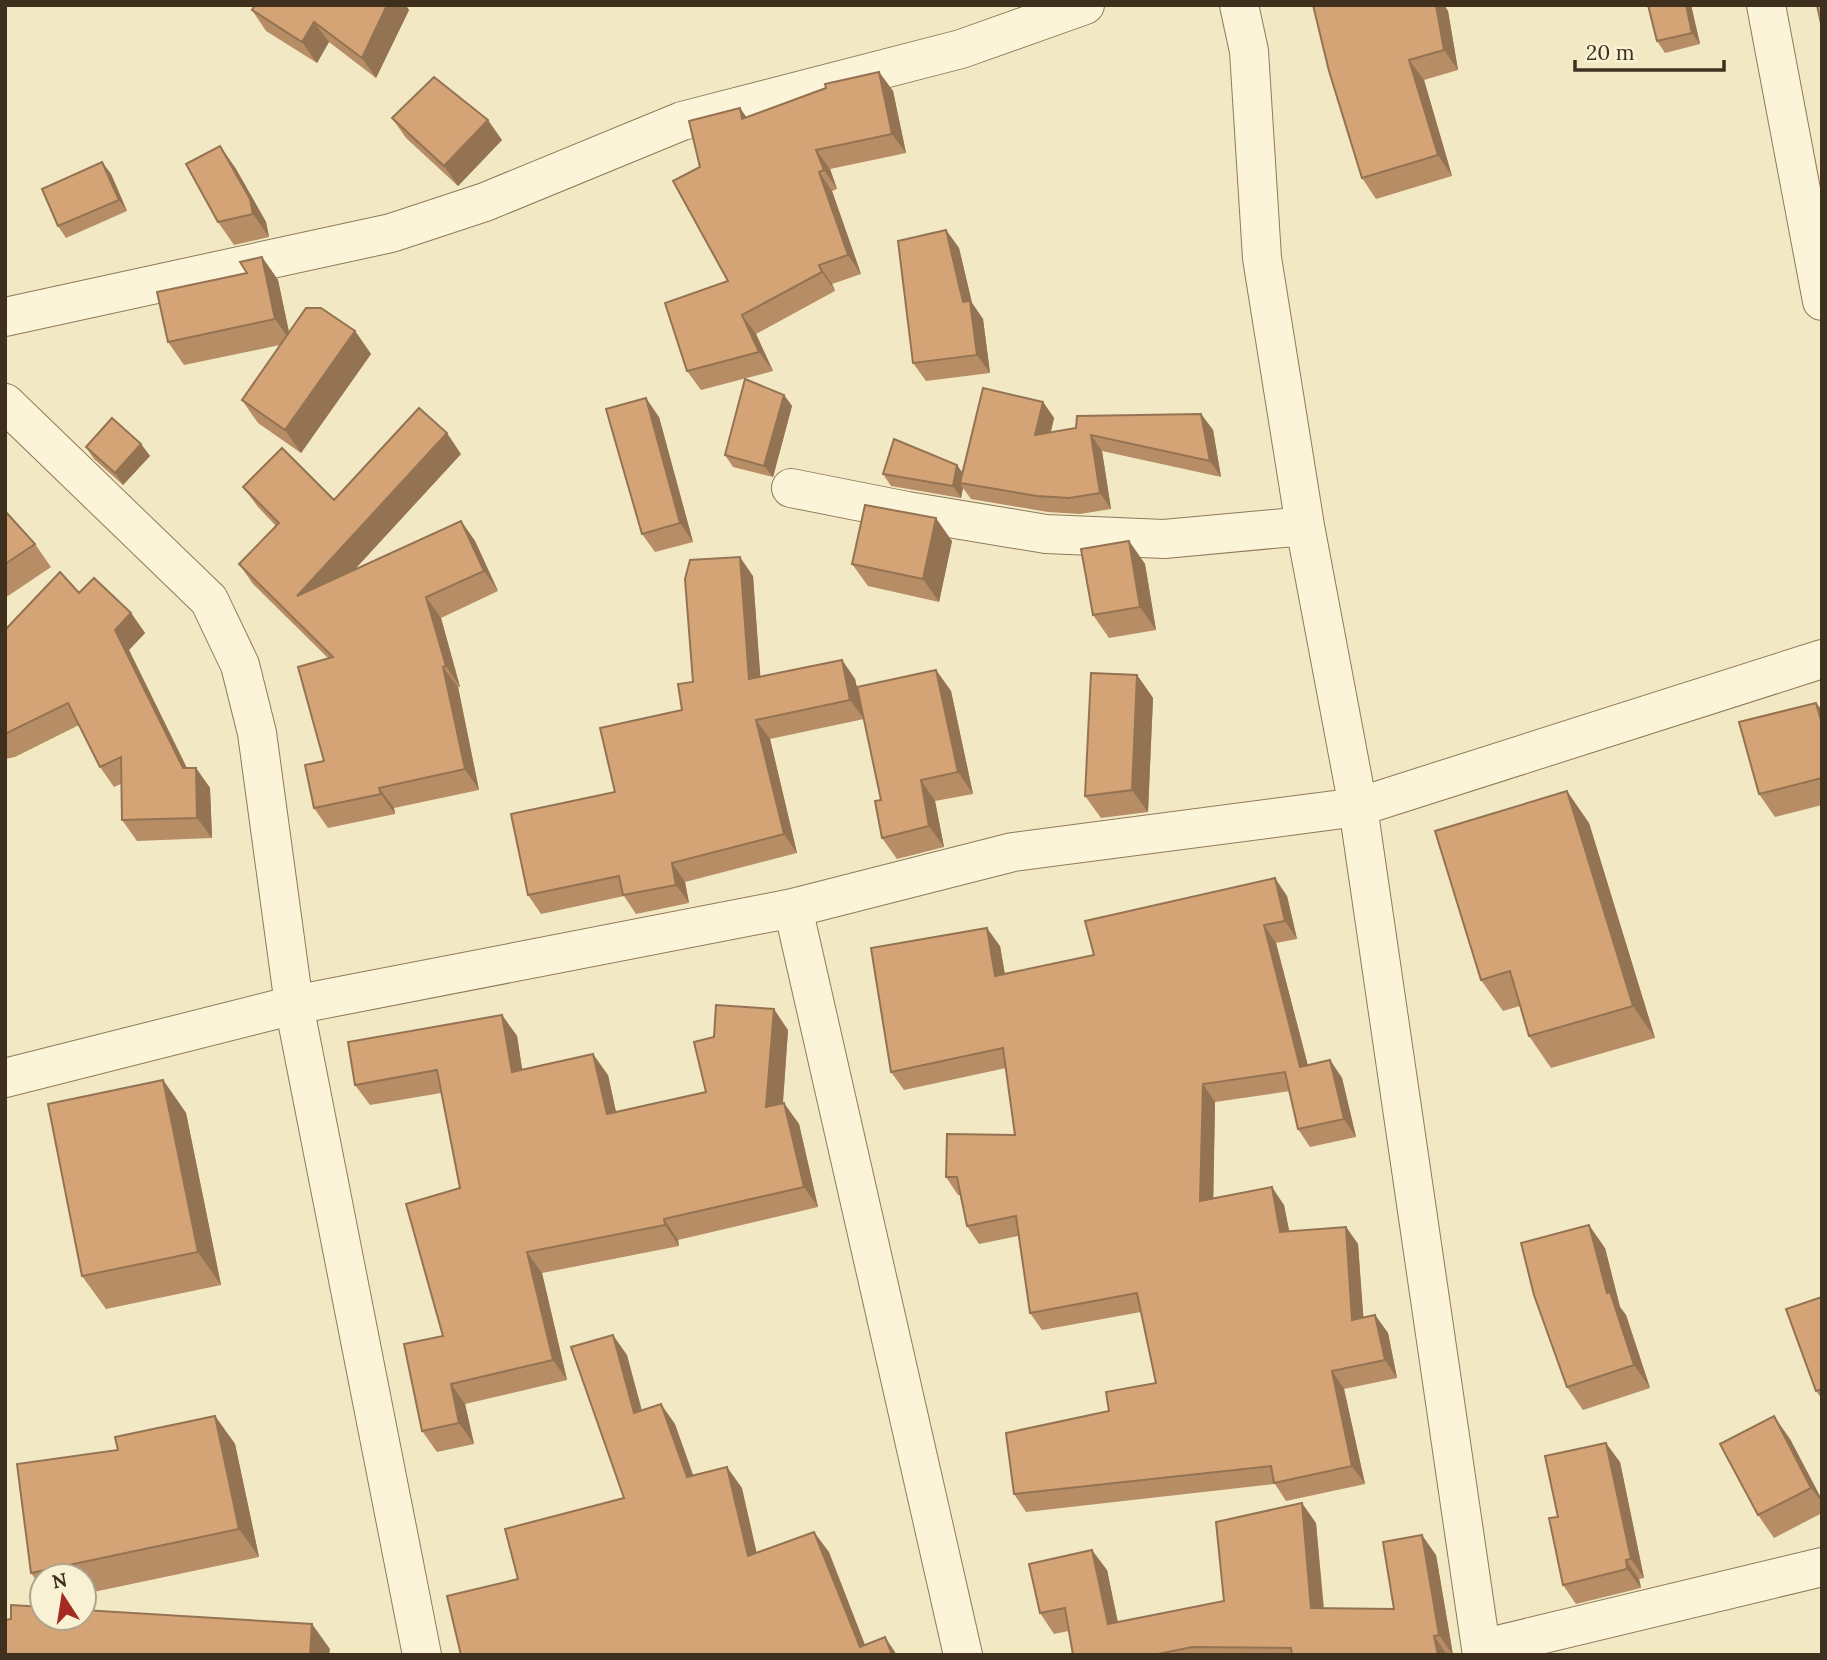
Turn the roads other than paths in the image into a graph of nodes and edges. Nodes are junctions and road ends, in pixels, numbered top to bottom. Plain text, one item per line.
1 (1085, 5) edge
2 (1239, 5) edge
3 (1766, 5) edge
4 (1822, 301) edge
5 (5, 317) edge
6 (5, 402) edge
7 (791, 488) dead end
8 (1305, 526) junction
9 (1822, 659) edge
10 (1358, 807) junction
11 (793, 908) junction
12 (294, 1005) junction
13 (5, 1079) edge
14 (1822, 1567) edge
15 (1482, 1652) edge
16 (422, 1655) edge
17 (963, 1655) edge

1 - 5 street
2 - 8 street
3 - 4 street
6 - 12 street
7 - 8 street
8 - 10 street
9 - 10 street
10 - 11 street
10 - 15 street
11 - 12 street
11 - 17 street
12 - 13 street
12 - 16 street
14 - 15 street

